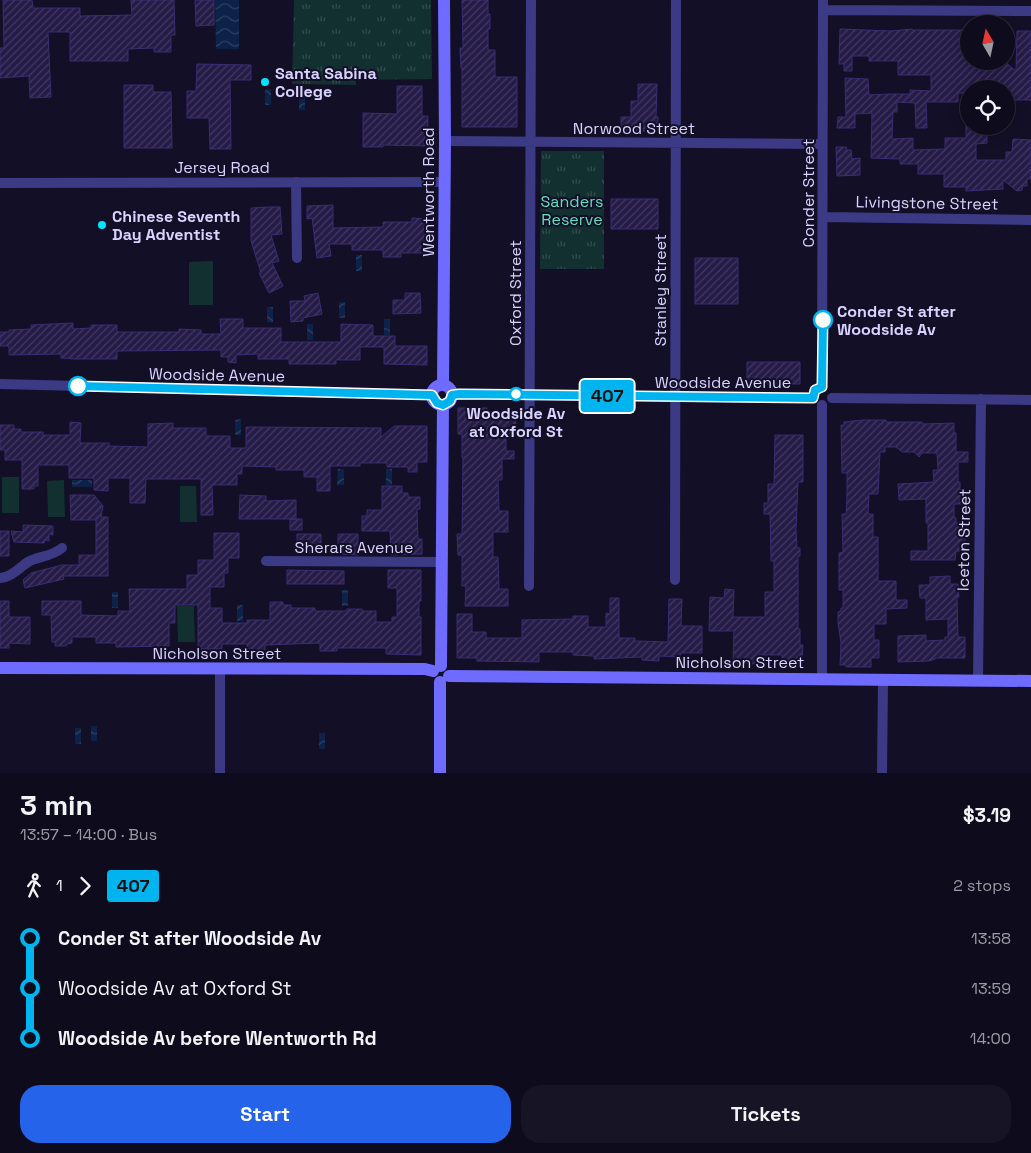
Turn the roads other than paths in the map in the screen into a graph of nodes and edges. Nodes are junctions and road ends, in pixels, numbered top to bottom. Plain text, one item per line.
1 (444, 0) edge
2 (531, 0) edge
3 (676, 0) edge
4 (823, 5) edge
5 (1031, 11) edge
6 (445, 141) junction
7 (531, 142) junction
8 (676, 143) junction
9 (822, 144) junction
10 (296, 182) junction
11 (445, 182) junction
12 (0, 183) edge
13 (823, 217) junction
14 (1031, 220) edge
15 (297, 258) dead end
16 (0, 384) edge
17 (443, 385) junction
18 (822, 387) junction
19 (530, 394) junction
20 (432, 395) junction
21 (452, 395) junction
22 (675, 397) junction
23 (813, 398) junction
24 (832, 398) junction
25 (981, 400) junction
26 (1031, 400) edge
27 (443, 405) junction
28 (822, 405) junction
29 (62, 548) dead end
30 (266, 561) dead end
31 (442, 562) junction
32 (0, 578) edge
33 (675, 580) dead end
34 (529, 586) dead end
35 (0, 668) edge
36 (220, 670) junction
37 (441, 674) junction
38 (822, 679) junction
39 (883, 680) junction
40 (978, 681) junction
41 (1031, 681) edge
42 (220, 773) edge
43 (440, 773) edge
44 (882, 773) edge

1 - 6 street, Wentworth Road
2 - 7 street, Oxford Street
3 - 8 street, Stanley Street
4 - 5 street
4 - 9 street, Conder Street
6 - 7 street, Norwood Street
6 - 11 street, Wentworth Road
7 - 8 street, Norwood Street
7 - 19 street, Oxford Street
8 - 9 street, Norwood Street
8 - 22 street, Stanley Street
9 - 13 street, Conder Street
10 - 11 street, Jersey Road
10 - 12 street, Jersey Road
10 - 15 street
11 - 17 street, Wentworth Road
13 - 14 street, Livingstone Street
13 - 18 street, Conder Street
16 - 20 street, Woodside Avenue
17 - 20 street
17 - 21 street
18 - 23 street
18 - 24 street
19 - 21 street, Woodside Avenue
19 - 22 street, Woodside Avenue
19 - 34 street, Oxford Street
20 - 27 street
21 - 27 street
22 - 23 street, Woodside Avenue
22 - 33 street, Stanley Street
23 - 28 street
24 - 25 street
24 - 28 street
25 - 26 street
25 - 40 street, Iceton Street
27 - 31 street
28 - 38 street
29 - 32 street
30 - 31 street, Sherars Avenue
31 - 37 street
35 - 36 street, Nicholson Street
36 - 37 street, Nicholson Street
36 - 42 street
37 - 38 street, Nicholson Street
37 - 43 street
38 - 39 street, Nicholson Street
39 - 40 street, Nicholson Street
39 - 44 street
40 - 41 street, Nicholson Street

